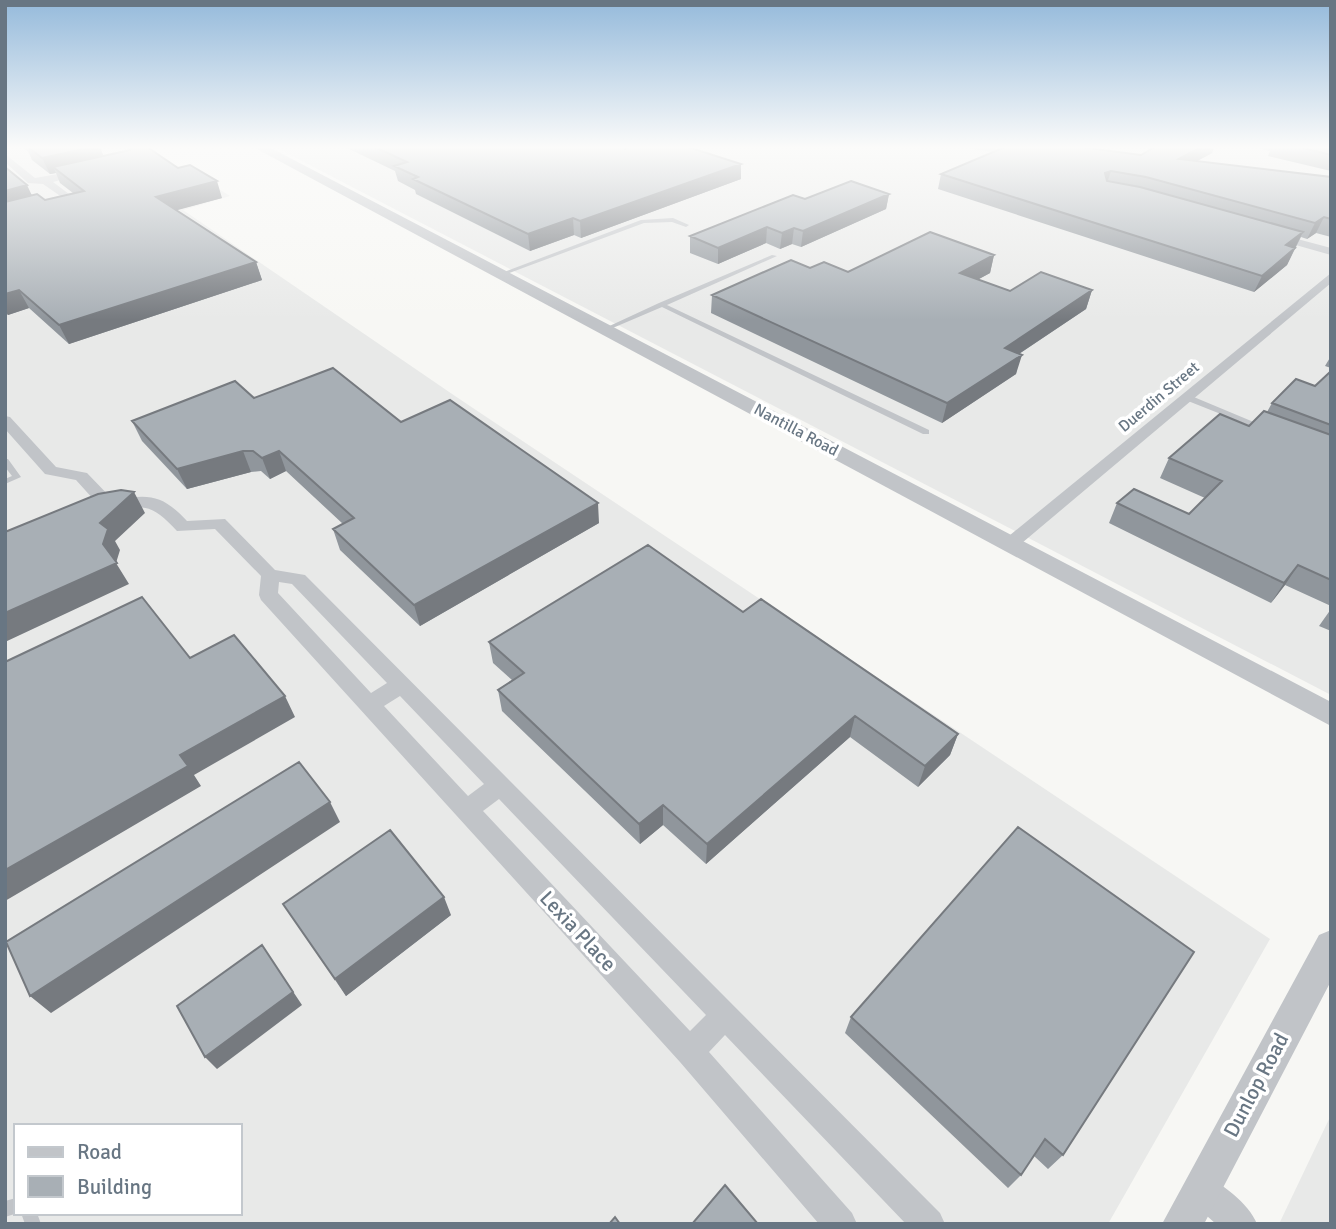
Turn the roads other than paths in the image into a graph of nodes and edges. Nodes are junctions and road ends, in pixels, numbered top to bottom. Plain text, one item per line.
1 (368, 204) edge
2 (686, 225) dead end
3 (1266, 233) edge
4 (1331, 252) edge
5 (774, 256) dead end
6 (502, 274) junction
7 (1331, 277) edge
8 (660, 304) junction
9 (606, 329) junction
10 (1186, 397) junction
11 (5, 420) edge
12 (926, 432) dead end
13 (1273, 432) edge
14 (5, 461) edge
15 (5, 482) edge
16 (1010, 544) junction
17 (270, 575) junction
18 (401, 685) junction
19 (369, 705) junction
20 (1331, 715) edge
21 (499, 786) junction
22 (466, 810) junction
23 (1331, 946) edge
24 (725, 1015) junction
25 (690, 1052) junction
26 (1199, 1189) junction
27 (841, 1224) edge
28 (929, 1224) edge
29 (1182, 1224) edge
30 (1241, 1224) edge

1 - 6 street, Nantilla Road
2 - 6 lane
3 - 4 street
5 - 8 lane
6 - 9 street, Nantilla Road
7 - 10 street, Duerdin Street
8 - 9 lane
8 - 12 lane
9 - 16 street, Nantilla Road
10 - 13 lane
10 - 16 street, Duerdin Street
11 - 17 street, Lexia Place
14 - 15 lane
16 - 20 street, Nantilla Road
17 - 18 street
17 - 19 street, Lexia Place
18 - 19 street
18 - 21 street
19 - 22 street, Lexia Place
21 - 22 street
21 - 24 street
22 - 25 street, Lexia Place
23 - 26 street, Dunlop Road
24 - 25 street
24 - 28 street
25 - 27 street, Lexia Place
26 - 29 street, Dunlop Road
26 - 30 street

